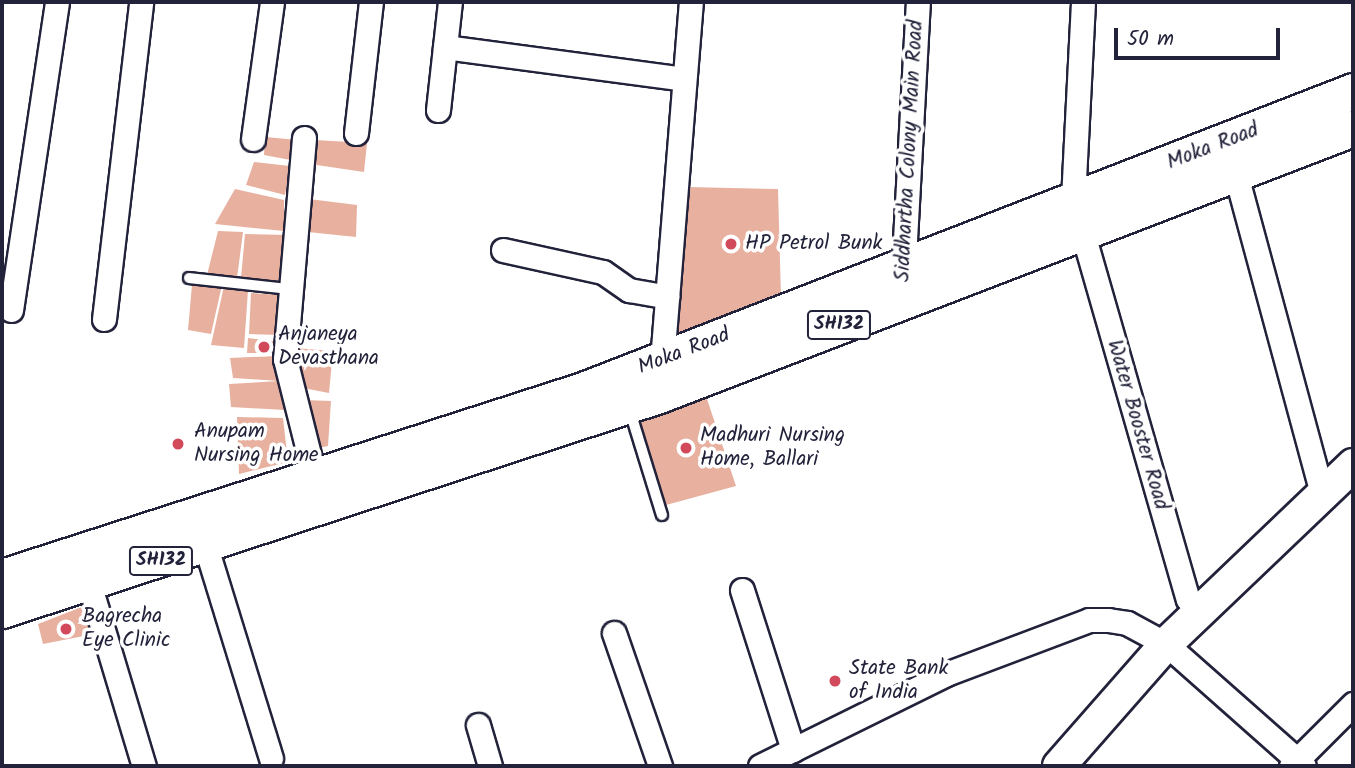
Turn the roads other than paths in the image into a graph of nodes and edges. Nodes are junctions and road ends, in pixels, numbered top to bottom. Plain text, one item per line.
1 (57, 2) edge
2 (141, 2) edge
3 (272, 2) edge
4 (371, 2) edge
5 (450, 2) edge
6 (691, 2) edge
7 (918, 2) edge
8 (1083, 2) edge
9 (445, 47) junction
10 (684, 79) junction
11 (1353, 91) edge
12 (438, 110) dead end
13 (1353, 128) edge
14 (356, 133) dead end
15 (304, 138) dead end
16 (253, 139) dead end
17 (1236, 171) junction
18 (1073, 199) junction
19 (1082, 234) junction
20 (503, 250) dead end
21 (189, 278) dead end
22 (902, 285) junction
23 (289, 289) junction
24 (667, 297) junction
25 (11, 310) dead end
26 (104, 319) dead end
27 (662, 361) junction
28 (628, 405) junction
29 (1353, 465) edge
30 (316, 478) junction
31 (1323, 497) junction
32 (662, 515) dead end
33 (205, 547) junction
34 (2, 576) edge
35 (89, 583) junction
36 (742, 590) dead end
37 (2, 610) edge
38 (1201, 611) junction
39 (614, 633) dead end
40 (1166, 645) junction
41 (1353, 704) edge
42 (478, 725) dead end
43 (793, 750) junction
44 (271, 758) dead end
45 (1297, 764) edge
46 (144, 766) edge
47 (490, 766) edge
48 (660, 766) edge
49 (760, 766) edge
50 (1059, 766) edge

1 - 25 street
2 - 26 street
3 - 16 street
4 - 14 street
5 - 9 street
6 - 10 street
7 - 22 street, Siddhartha Colony Main Road
8 - 18 street, Water Booster Road
9 - 10 street
9 - 12 street
10 - 24 street
11 - 18 main road, Moka Road / SH132
13 - 17 main road, Moka Road / SH132
15 - 23 street
17 - 19 main road, Moka Road / SH132
17 - 31 street
18 - 19 street, Water Booster Road
18 - 22 main road, Moka Road / SH132
19 - 22 main road, Moka Road / SH132
19 - 38 street, Water Booster Road
20 - 24 street
21 - 23 lane
22 - 27 main road, Moka Road / SH132
22 - 28 main road, Moka Road / SH132
23 - 30 street
24 - 27 street
27 - 30 main road, Moka Road / SH132
28 - 32 lane
28 - 33 main road, Moka Road / SH132
29 - 31 main road
30 - 34 main road, Moka Road / SH132
31 - 38 main road
33 - 35 main road, Moka Road / SH132
33 - 44 street
35 - 37 main road, Moka Road / SH132
35 - 46 street
36 - 43 street
38 - 40 main road
39 - 48 street
40 - 43 street
40 - 45 street
40 - 50 main road
41 - 45 street
42 - 47 street
43 - 49 street

